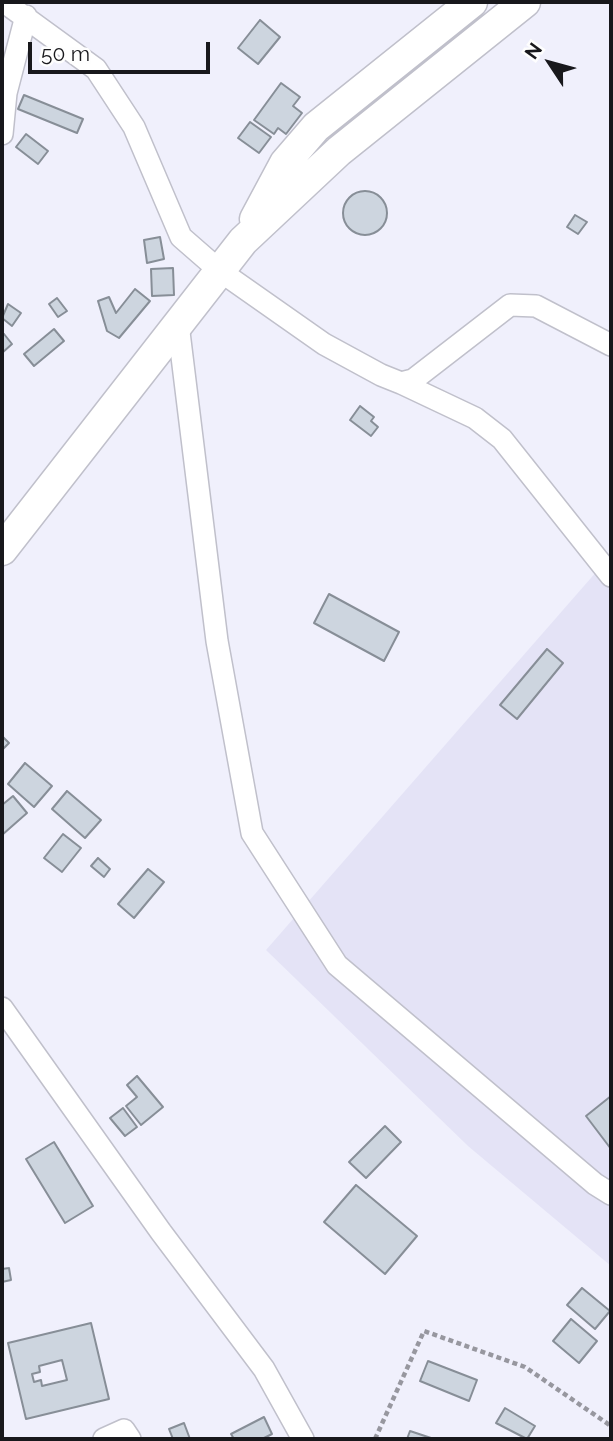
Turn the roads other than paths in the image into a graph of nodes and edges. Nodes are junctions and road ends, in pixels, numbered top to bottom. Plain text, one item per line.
1 (4, 2) edge
2 (472, 2) edge
3 (525, 2) edge
4 (26, 16) junction
5 (2, 134) edge
6 (243, 241) junction
7 (219, 271) junction
8 (178, 324) junction
9 (611, 345) edge
10 (401, 383) junction
11 (2, 550) edge
12 (611, 576) edge
13 (2, 1008) edge
14 (611, 1194) edge
15 (104, 1439) edge
16 (130, 1439) edge
17 (303, 1439) edge

1 - 4 street
2 - 6 main road
3 - 6 main road
4 - 5 street
4 - 7 street
6 - 7 main road
7 - 8 main road
7 - 10 street
8 - 11 main road
8 - 14 street
9 - 10 street
10 - 12 street
13 - 17 street
15 - 16 street

